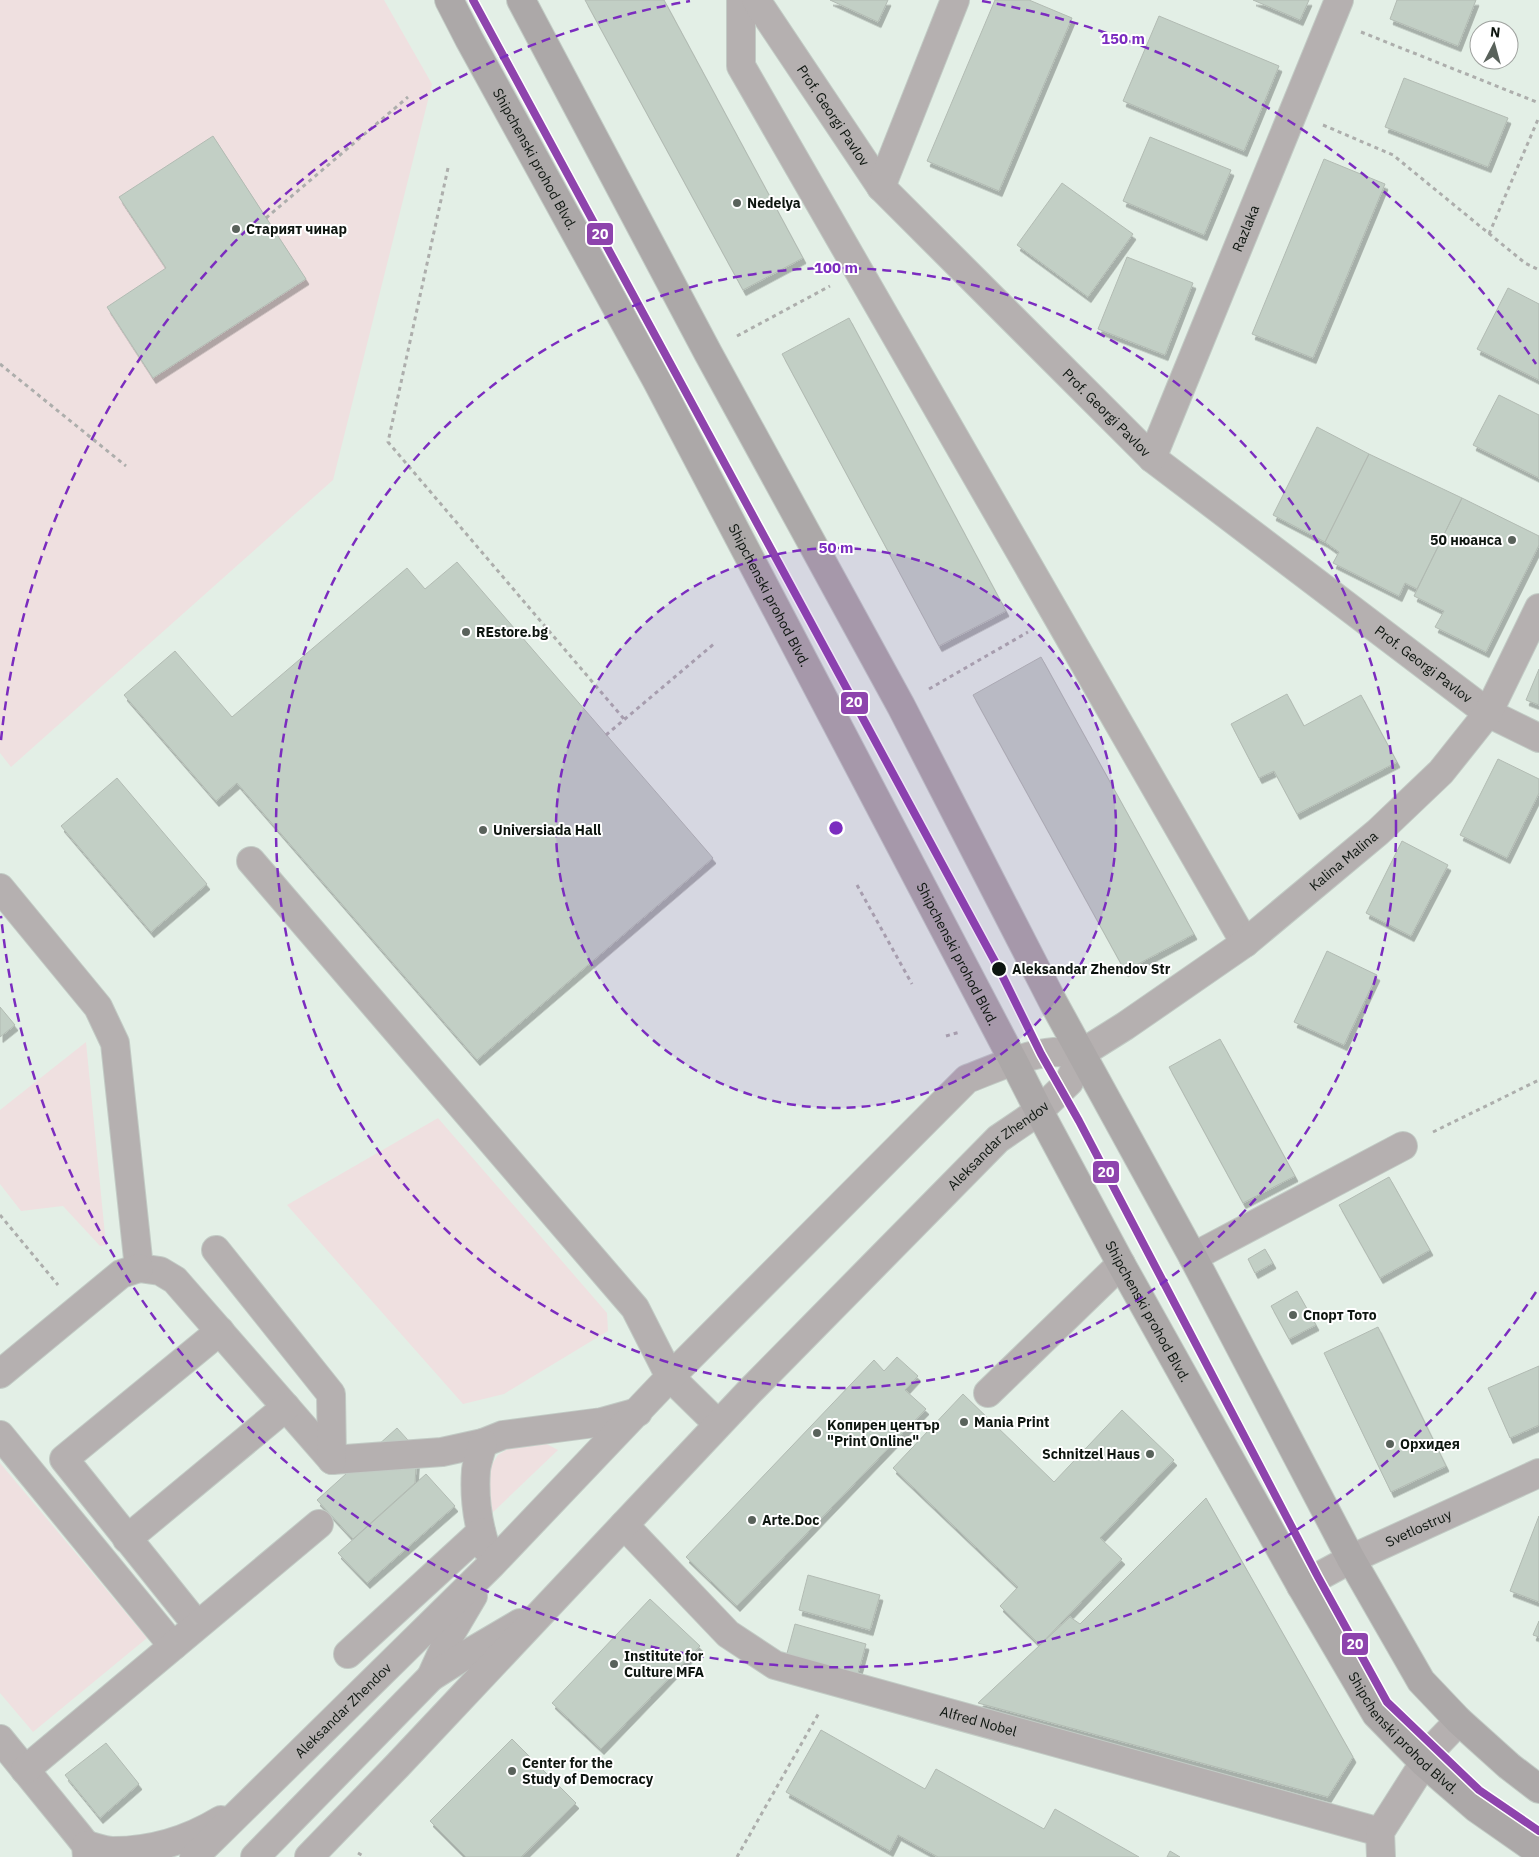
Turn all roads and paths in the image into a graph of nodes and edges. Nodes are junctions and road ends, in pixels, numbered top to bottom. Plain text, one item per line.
1 (449, 0) edge
2 (521, 0) edge
3 (741, 0) edge
4 (756, 0) edge
5 (955, 0) edge
6 (1335, 10) edge
7 (408, 98) dead end
8 (1539, 103) edge
9 (1293, 112) junction
10 (1539, 117) edge
11 (448, 168) dead end
12 (881, 187) junction
13 (266, 218) dead end
14 (1489, 234) junction
15 (1539, 270) edge
16 (857, 271) junction
17 (731, 340) dead end
18 (0, 364) edge
19 (1152, 458) junction
20 (126, 466) dead end
21 (1539, 608) edge
22 (1056, 616) junction
23 (715, 643) dead end
24 (920, 694) dead end
25 (1488, 713) junction
26 (624, 719) junction
27 (606, 735) dead end
28 (1539, 738) edge
29 (250, 861) dead end
30 (856, 885) dead end
31 (0, 888) edge
32 (1245, 943) junction
33 (912, 984) dead end
34 (960, 1032) dead end
35 (946, 1036) dead end
36 (1082, 1053) junction
37 (1014, 1062) junction
38 (1539, 1080) edge
39 (1038, 1111) junction
40 (1403, 1146) joint
41 (0, 1215) edge
42 (216, 1250) dead end
43 (1194, 1257) junction
44 (1121, 1264) junction
45 (140, 1268) junction
46 (78, 1308) junction
47 (220, 1331) junction
48 (0, 1374) edge
49 (670, 1377) junction
50 (988, 1393) dead end
51 (286, 1407) junction
52 (638, 1412) junction
53 (718, 1424) junction
54 (0, 1435) edge
55 (483, 1444) junction
56 (332, 1460) junction
57 (1539, 1473) edge
58 (319, 1524) dead end
59 (624, 1525) junction
60 (481, 1532) junction
61 (127, 1539) junction
62 (1351, 1559) junction
63 (492, 1564) junction
64 (1300, 1586) junction
65 (545, 1609) junction
66 (197, 1625) junction
67 (173, 1646) junction
68 (348, 1654) dead end
69 (431, 1677) junction
70 (837, 1682) junction
71 (1459, 1720) junction
72 (0, 1739) edge
73 (1424, 1763) junction
74 (25, 1770) junction
75 (1539, 1789) edge
76 (248, 1804) junction
77 (1381, 1844) edge
78 (87, 1851) edge
79 (1539, 1852) edge
80 (194, 1857) edge
81 (255, 1857) edge
82 (309, 1857) edge
83 (737, 1857) edge

1 - 37 main road, Shipchenski prohod Blvd.
2 - 36 main road
3 - 16 street
4 - 12 street, Prof. Georgi Pavlov
5 - 12 street
6 - 8 path
6 - 9 street, Razlaka
7 - 13 path
9 - 14 path
9 - 19 street, Razlaka
10 - 14 path
11 - 26 path
12 - 19 street, Prof. Georgi Pavlov
14 - 15 path
16 - 17 path
16 - 22 street
18 - 20 path
19 - 25 street, Prof. Georgi Pavlov
21 - 25 street, Kalina Malina
22 - 24 path
22 - 32 street
23 - 26 path
25 - 28 street, Prof. Georgi Pavlov
25 - 32 street, Kalina Malina
26 - 27 path
29 - 49 street
30 - 33 path
31 - 45 street
32 - 36 street, Kalina Malina
34 - 35 path
36 - 37 street, Aleksandar Zhendov
36 - 39 street, Aleksandar Zhendov
36 - 43 main road
37 - 39 main road, Shipchenski prohod Blvd.
37 - 49 street, Aleksandar Zhendov
38 - 40 path
39 - 44 main road, Shipchenski prohod Blvd.
39 - 53 street, Aleksandar Zhendov
40 - 43 street
41 - 46 path
42 - 56 street
43 - 62 main road
44 - 50 street
44 - 64 main road, Shipchenski prohod Blvd.
45 - 46 street
45 - 47 street
46 - 48 street
47 - 51 street
47 - 61 street
49 - 52 street, Aleksandar Zhendov
49 - 53 street
51 - 56 street
51 - 61 street
52 - 55 street
52 - 63 street, Aleksandar Zhendov
53 - 59 street, Aleksandar Zhendov
54 - 67 street
55 - 56 street
55 - 60 street
57 - 62 street, Svetlostruy
58 - 66 street
59 - 65 street, Aleksandar Zhendov
59 - 70 street, Alfred Nobel
60 - 63 street
60 - 68 street
61 - 66 street
62 - 64 street, Svetlostruy
62 - 71 main road
63 - 69 street, Aleksandar Zhendov
63 - 76 street, Aleksandar Zhendov
64 - 73 main road, Shipchenski prohod Blvd.
65 - 69 street, Aleksandar Zhendov
65 - 82 street, Aleksandar Zhendov
66 - 67 street
67 - 74 street
69 - 81 street, Aleksandar Zhendov
70 - 77 street, Alfred Nobel
70 - 83 path
71 - 73 street, Alfred Nobel
71 - 75 main road
72 - 74 street
73 - 77 street, Alfred Nobel
73 - 79 main road, Shipchenski prohod Blvd.
74 - 78 street
76 - 78 street
76 - 80 street, Aleksandar Zhendov

